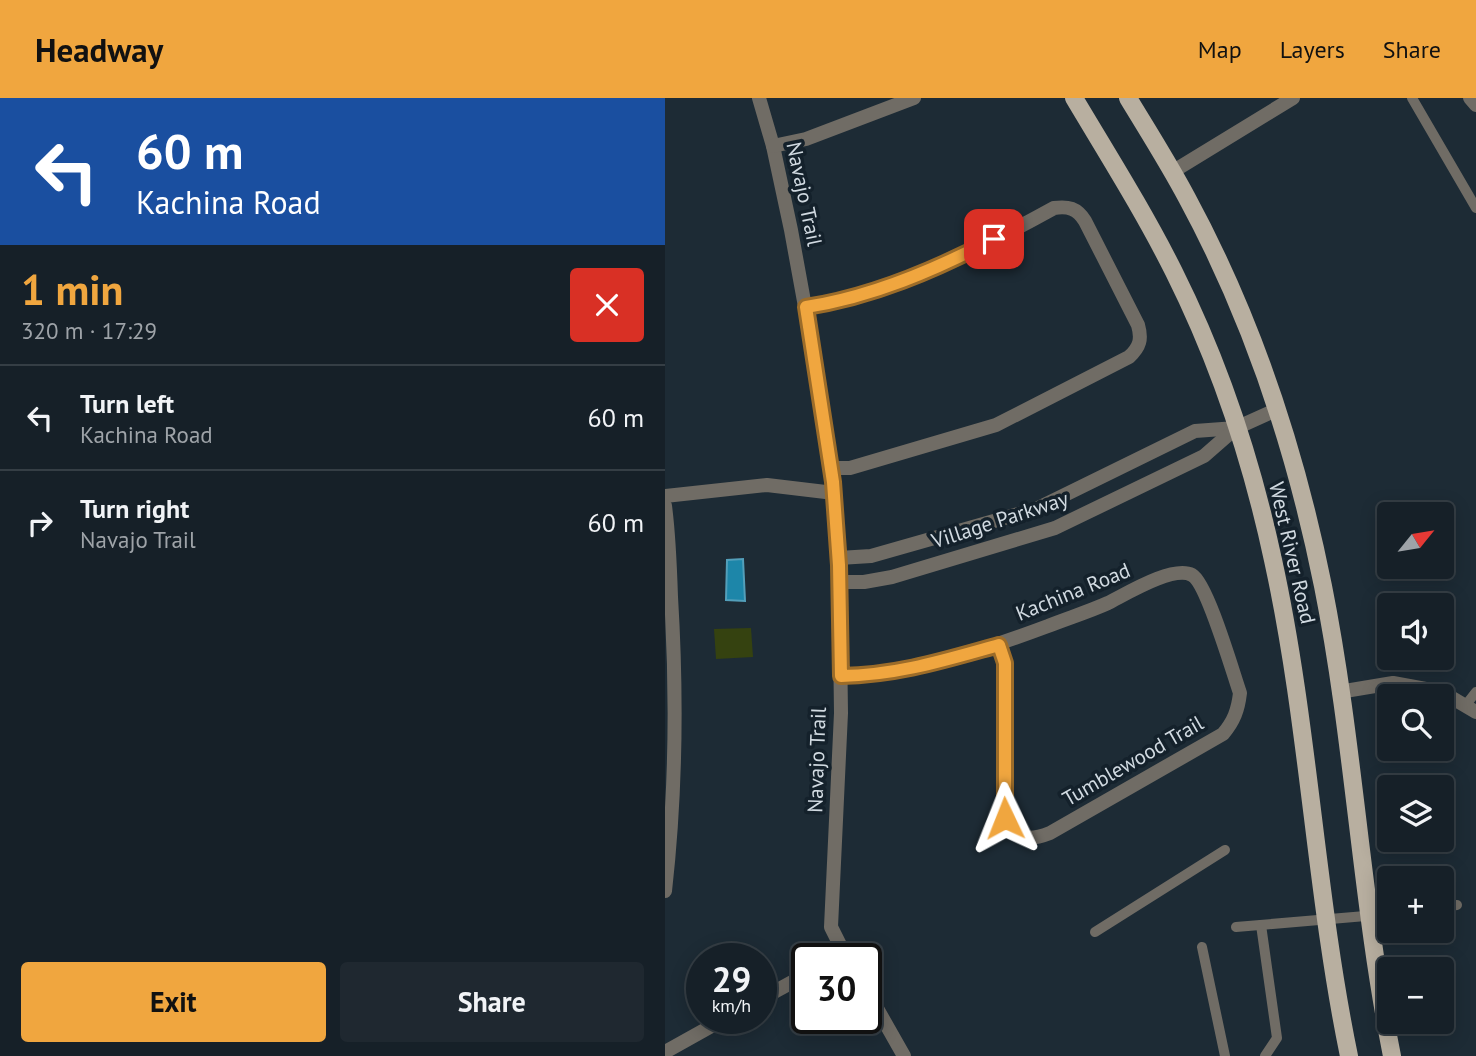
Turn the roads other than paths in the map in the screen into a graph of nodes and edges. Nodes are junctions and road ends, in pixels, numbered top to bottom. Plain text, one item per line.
1 (759, 98) edge
2 (914, 98) edge
3 (1074, 98) edge
4 (1128, 98) edge
5 (1293, 98) edge
6 (1412, 98) edge
7 (1470, 98) edge
8 (1476, 105) edge
9 (773, 146) junction
10 (1172, 172) junction
11 (1476, 208) edge
12 (806, 307) junction
13 (1276, 410) junction
14 (1236, 428) junction
15 (831, 468) junction
16 (834, 493) junction
17 (665, 496) edge
18 (665, 506) edge
19 (839, 558) junction
20 (668, 575) edge
21 (1196, 578) joint
22 (839, 582) junction
23 (999, 645) junction
24 (841, 676) junction
25 (1339, 692) junction
26 (1476, 692) edge
27 (1471, 709) edge
28 (1225, 850) dead end
29 (665, 891) edge
30 (1454, 905) edge
31 (1457, 905) dead end
32 (1369, 915) junction
33 (1377, 915) edge
34 (1328, 920) junction
35 (1261, 925) junction
36 (1236, 928) dead end
37 (1095, 932) dead end
38 (837, 943) edge
39 (1202, 947) dead end
40 (882, 1017) edge
41 (697, 1034) edge
42 (665, 1052) edge
43 (904, 1056) edge
44 (1225, 1056) edge
45 (1265, 1056) edge
46 (1349, 1056) edge
47 (1392, 1056) edge

1 - 9 street, Navajo Trail
2 - 9 street
3 - 14 main road, West River Road
4 - 10 main road, West River Road
5 - 10 street
6 - 11 lane
7 - 8 street
9 - 12 street, Navajo Trail
10 - 13 main road, West River Road
12 - 15 street, Navajo Trail
12 - 15 street
13 - 14 street, Village Parkway
13 - 25 main road, West River Road
14 - 19 street, Village Parkway
14 - 22 street, Village Parkway
14 - 34 main road, West River Road
15 - 16 street, Navajo Trail
16 - 17 street
16 - 19 street, Navajo Trail
18 - 20 street
19 - 22 street, Navajo Trail
20 - 29 street
21 - 23 street, Kachina Road
21 - 23 street, Tumblewood Trail
22 - 24 street, Navajo Trail
23 - 24 street, Kachina Road
24 - 38 street, Navajo Trail
25 - 27 street
25 - 32 main road, West River Road
26 - 27 lane
28 - 37 lane
30 - 31 lane
32 - 33 lane
32 - 34 lane
32 - 47 main road, West River Road
34 - 35 lane
34 - 46 main road, West River Road
35 - 36 lane
35 - 45 lane
39 - 44 lane
40 - 43 street
41 - 42 street

